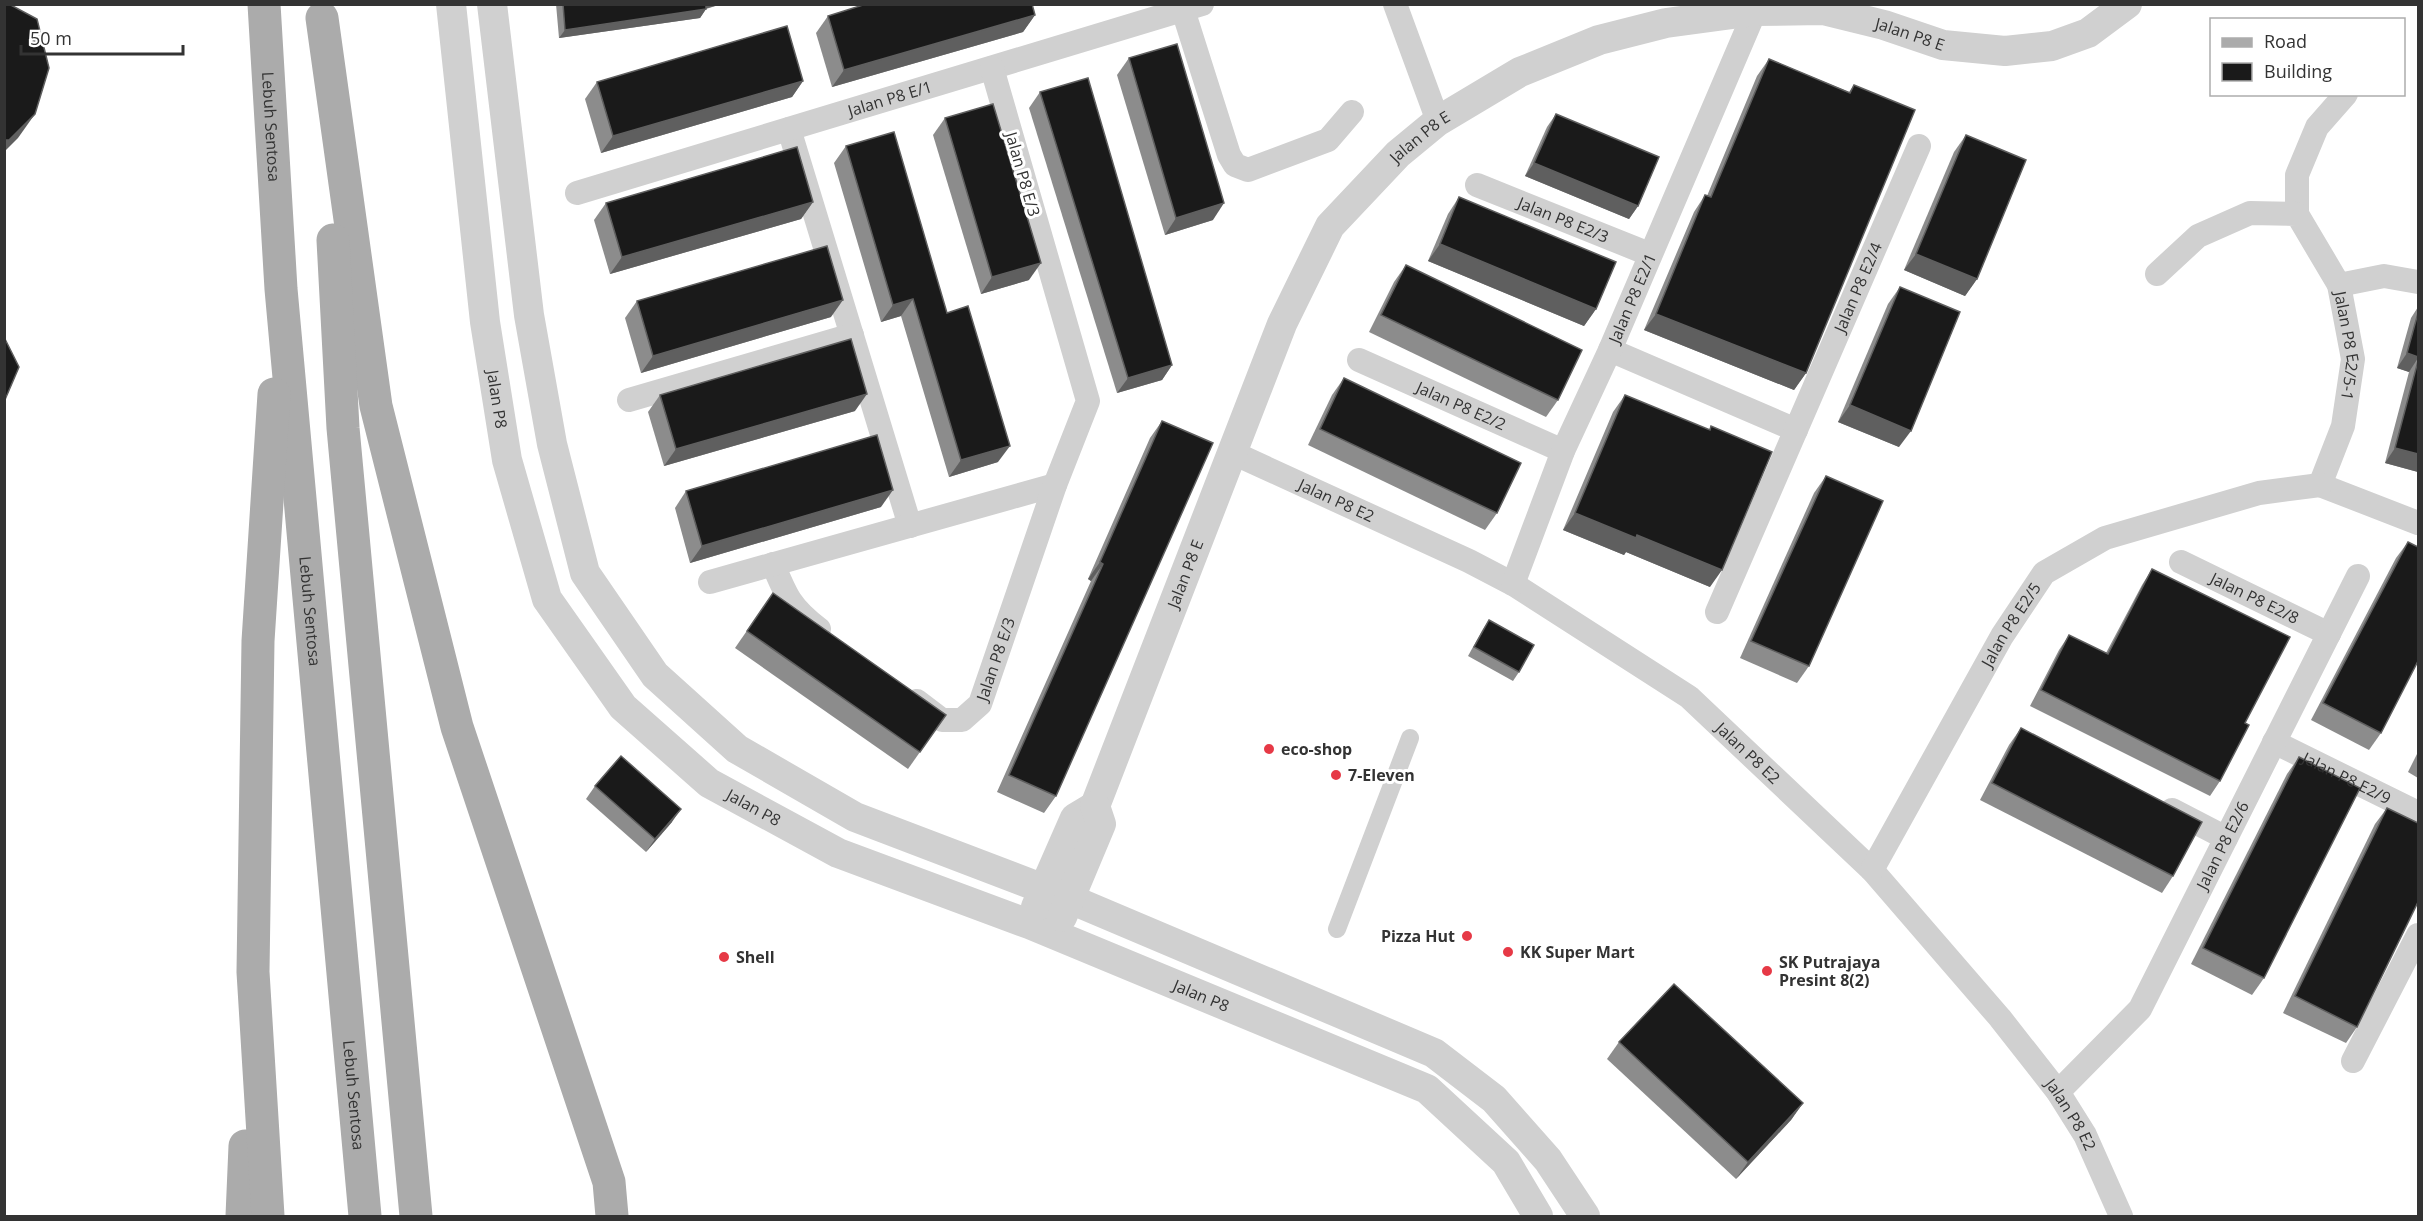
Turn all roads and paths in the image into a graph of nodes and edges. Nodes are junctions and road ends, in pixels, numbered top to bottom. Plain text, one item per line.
1 (264, 4) edge
2 (452, 4) edge
3 (492, 4) edge
4 (1395, 4) edge
5 (2127, 4) edge
6 (1192, 7) edge
7 (321, 11) edge
8 (1755, 11) junction
9 (993, 68) junction
10 (2344, 96) edge
11 (1352, 112) dead end
12 (1438, 121) junction
13 (789, 129) junction
14 (1919, 146) dead end
15 (1478, 185) dead end
16 (577, 193) dead end
17 (2297, 214) junction
18 (1649, 254) junction
19 (2157, 274) dead end
20 (2418, 282) edge
21 (2339, 285) junction
22 (281, 289) junction
23 (852, 335) junction
24 (1610, 350) junction
25 (1359, 360) dead end
26 (629, 400) dead end
27 (1796, 430) junction
28 (1563, 451) junction
29 (1231, 452) junction
30 (1055, 485) junction
31 (2320, 485) junction
32 (2418, 523) edge
33 (910, 526) junction
34 (2181, 562) dead end
35 (773, 564) junction
36 (2358, 576) dead end
37 (710, 582) dead end
38 (1513, 584) junction
39 (1717, 612) dead end
40 (2329, 634) junction
41 (838, 642) edge
42 (895, 685) edge
43 (1410, 738) dead end
44 (2274, 742) junction
45 (2155, 801) edge
46 (2418, 813) edge
47 (2226, 838) junction
48 (1872, 870) junction
49 (1057, 894) junction
50 (1337, 928) dead end
51 (1042, 929) junction
52 (2418, 935) edge
53 (253, 972) junction
54 (2353, 1061) dead end
55 (2058, 1092) junction
56 (609, 1182) junction
57 (242, 1216) edge
58 (268, 1216) edge
59 (365, 1216) edge
60 (416, 1216) edge
61 (612, 1216) edge
62 (627, 1216) edge
63 (1538, 1216) edge
64 (1585, 1216) edge
65 (2121, 1216) edge

1 - 22 main road, Lebuh Sentosa
2 - 51 street, Jalan P8
3 - 49 street
4 - 12 street
5 - 8 street, Jalan P8 E
6 - 9 street, Jalan P8 E/1
6 - 11 street
7 - 56 main road
7 - 60 main road
8 - 12 street, Jalan P8 E
8 - 18 street, Jalan P8 E2/1
9 - 13 street, Jalan P8 E/1
9 - 30 street, Jalan P8 E/3
10 - 17 street
12 - 29 street, Jalan P8 E
13 - 16 street, Jalan P8 E/1
13 - 23 street
14 - 27 street, Jalan P8 E2/4
15 - 18 street, Jalan P8 E2/3
17 - 19 street
17 - 21 street, Jalan P8 E2/5-1
18 - 24 street, Jalan P8 E2/1
20 - 21 street
21 - 31 street, Jalan P8 E2/5-1
22 - 53 main road
22 - 59 main road, Lebuh Sentosa
23 - 26 street
23 - 33 street
24 - 27 street
24 - 28 street, Jalan P8 E2/1
25 - 28 street, Jalan P8 E2/2
27 - 39 street, Jalan P8 E2/4
28 - 38 street, Jalan P8 E2/1
29 - 38 street, Jalan P8 E2
29 - 49 street, Jalan P8 E
30 - 33 street
30 - 42 street, Jalan P8 E/3
31 - 32 street
31 - 48 street, Jalan P8 E2/5
33 - 35 street
34 - 40 street, Jalan P8 E2/8
35 - 37 street
35 - 41 street
36 - 40 street, Jalan P8 E2/6
38 - 48 street, Jalan P8 E2
40 - 44 street, Jalan P8 E2/6
43 - 50 street
44 - 46 street, Jalan P8 E2/9
44 - 47 street, Jalan P8 E2/6
45 - 47 street
47 - 55 street, Jalan P8 E2/6
48 - 55 street, Jalan P8 E2
49 - 51 street
49 - 64 street
51 - 63 street, Jalan P8
52 - 54 street
53 - 57 main road
53 - 58 main road
55 - 65 street, Jalan P8 E2
56 - 61 main road
56 - 62 main road

